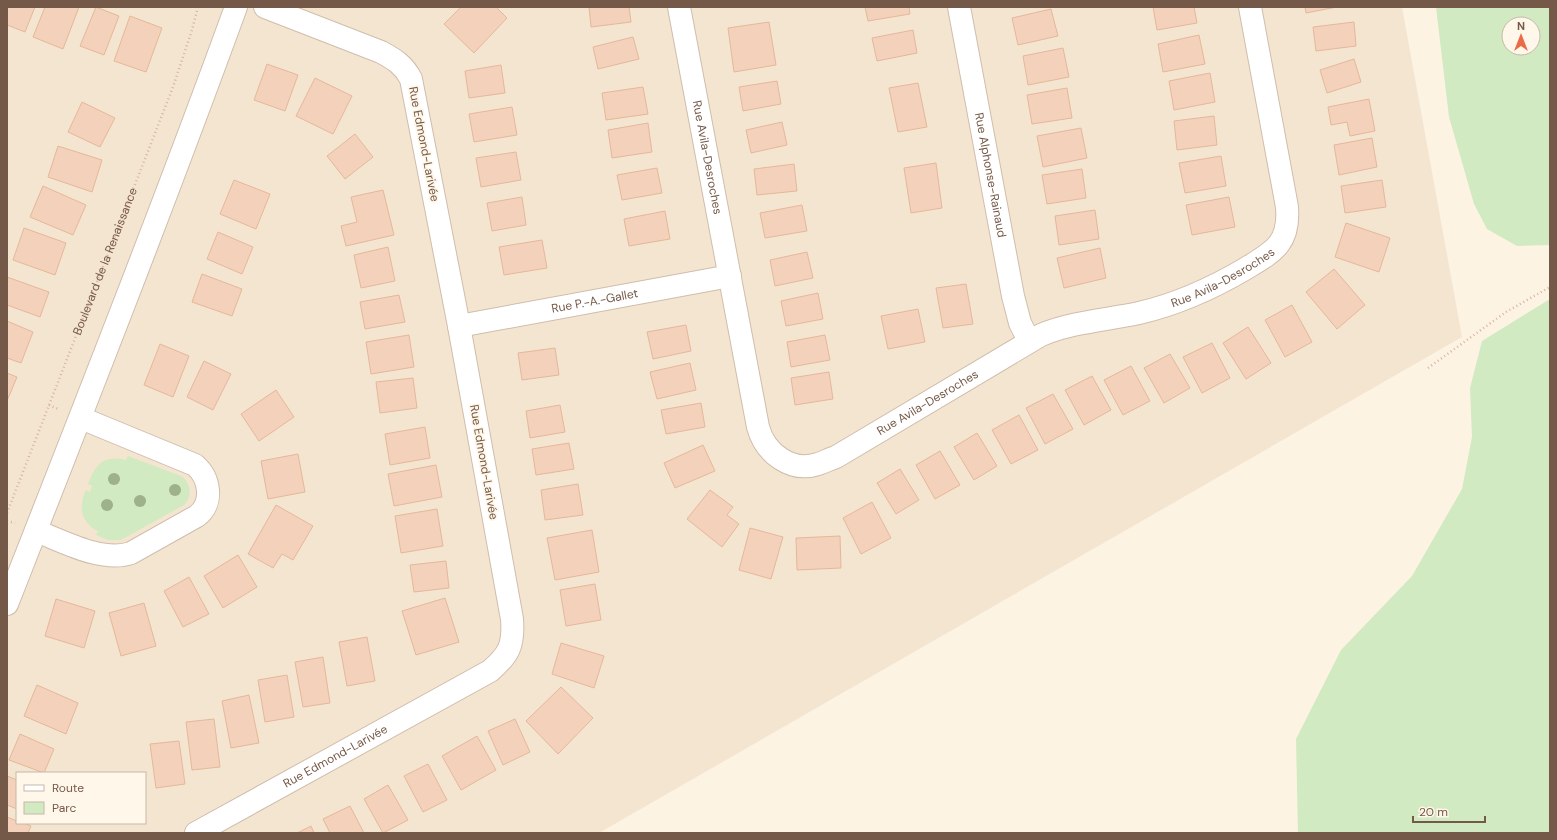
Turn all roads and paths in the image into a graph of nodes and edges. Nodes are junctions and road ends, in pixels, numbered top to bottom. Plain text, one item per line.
1 (198, 7) edge
2 (236, 7) edge
3 (265, 7) edge
4 (679, 7) edge
5 (959, 7) edge
6 (1250, 7) edge
7 (730, 276) junction
8 (1550, 287) edge
9 (459, 326) junction
10 (1029, 341) junction
11 (1428, 368) dead end
12 (81, 418) junction
13 (7, 513) edge
14 (36, 531) junction
15 (7, 604) edge
16 (196, 833) edge

1 - 13 path, Boulevard de la Renaissance
2 - 12 street
3 - 9 street, Rue Edmond-Larivée
4 - 7 street, Rue Avila-Desroches
5 - 10 street, Rue Alphonse-Rainaud
6 - 10 street, Rue Avila-Desroches
7 - 9 street, Rue P.-A.-Gallet
7 - 10 street, Rue Avila-Desroches
8 - 11 path
9 - 16 street, Rue Edmond-Larivée
12 - 14 street
12 - 14 street
14 - 15 street

